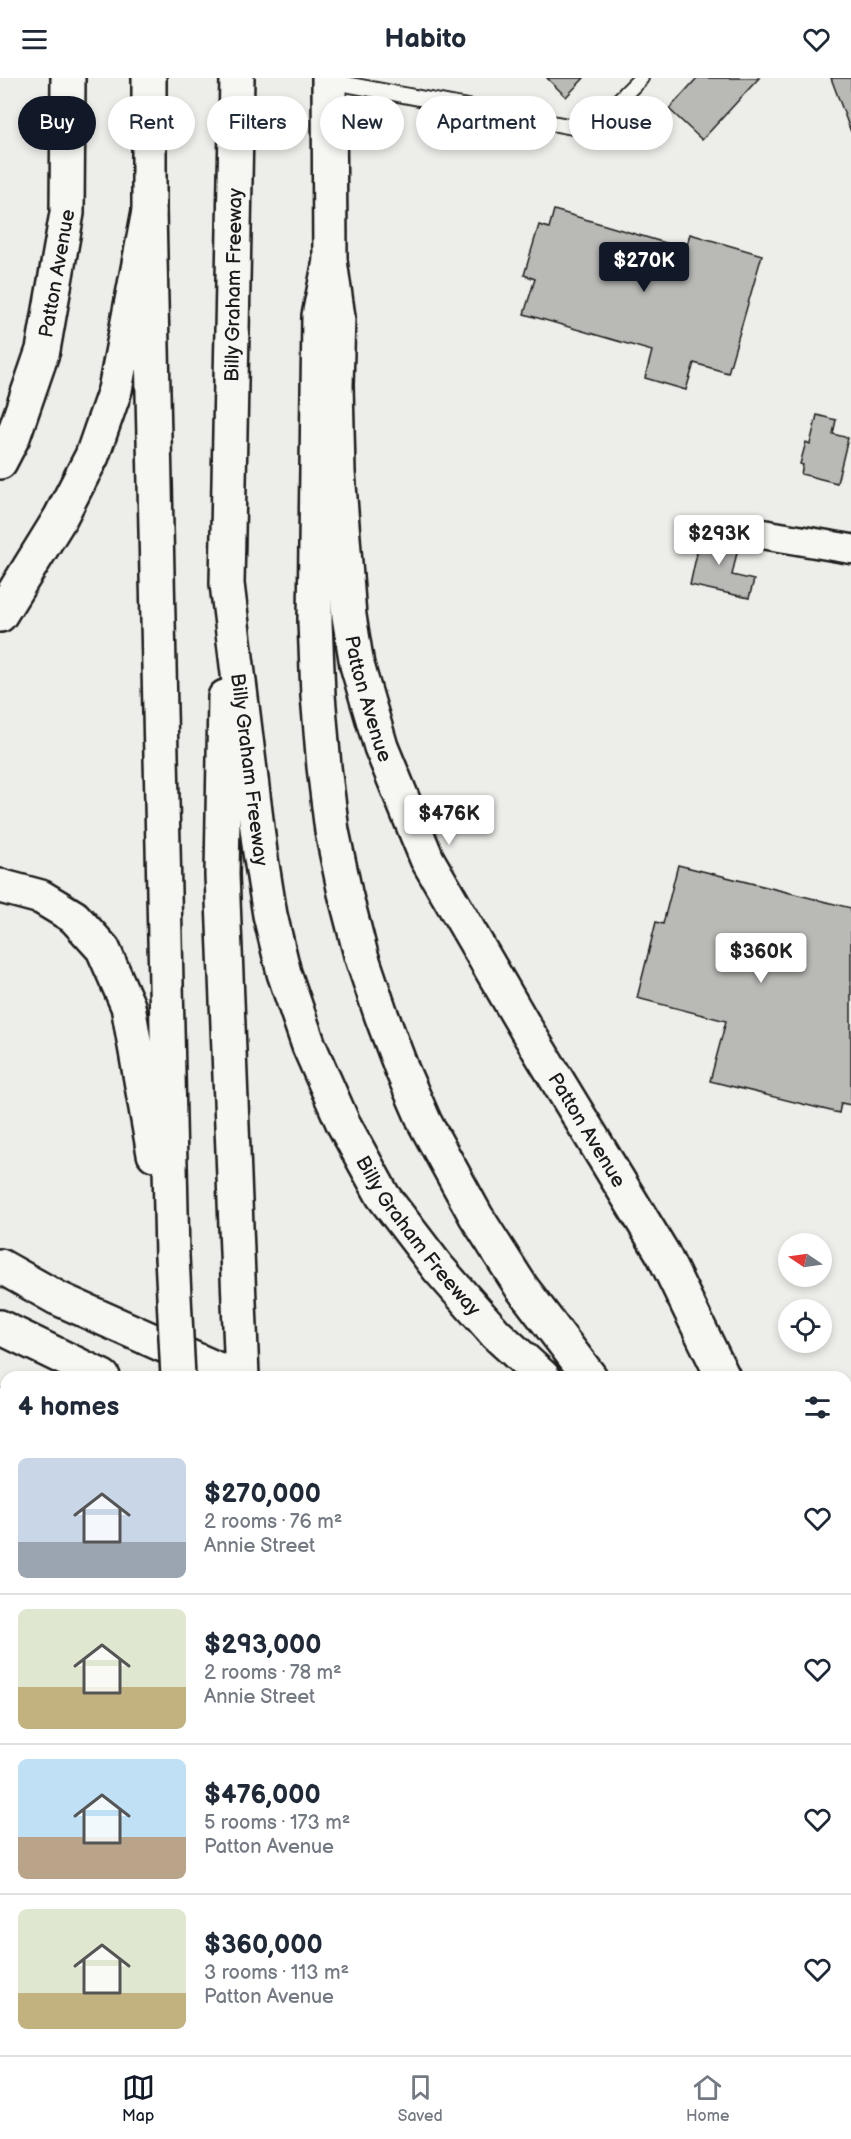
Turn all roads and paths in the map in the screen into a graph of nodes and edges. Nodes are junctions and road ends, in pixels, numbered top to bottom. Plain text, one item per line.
1 (68, 78) edge
2 (149, 78) edge
3 (237, 78) edge
4 (641, 78) edge
5 (329, 80) edge
6 (149, 212) junction
7 (330, 261) junction
8 (0, 462) edge
9 (746, 531) dead end
10 (851, 549) edge
11 (226, 584) junction
12 (0, 615) edge
13 (0, 886) edge
14 (172, 1256) junction
15 (0, 1266) edge
16 (0, 1327) edge
17 (91, 1371) edge
18 (178, 1371) edge
19 (221, 1371) edge
20 (242, 1371) edge
21 (536, 1371) edge
22 (585, 1371) edge
23 (720, 1371) edge

1 - 8 main road, Patton Avenue
2 - 6 main road
3 - 11 main road, Billy Graham Freeway
4 - 5 lane
5 - 7 main road, Patton Avenue
6 - 12 main road
6 - 14 main road
7 - 22 main road
7 - 23 main road, Patton Avenue
9 - 10 street
11 - 20 main road
11 - 21 main road, Billy Graham Freeway
13 - 14 main road
14 - 18 main road, bridge
15 - 19 main road
16 - 17 main road

